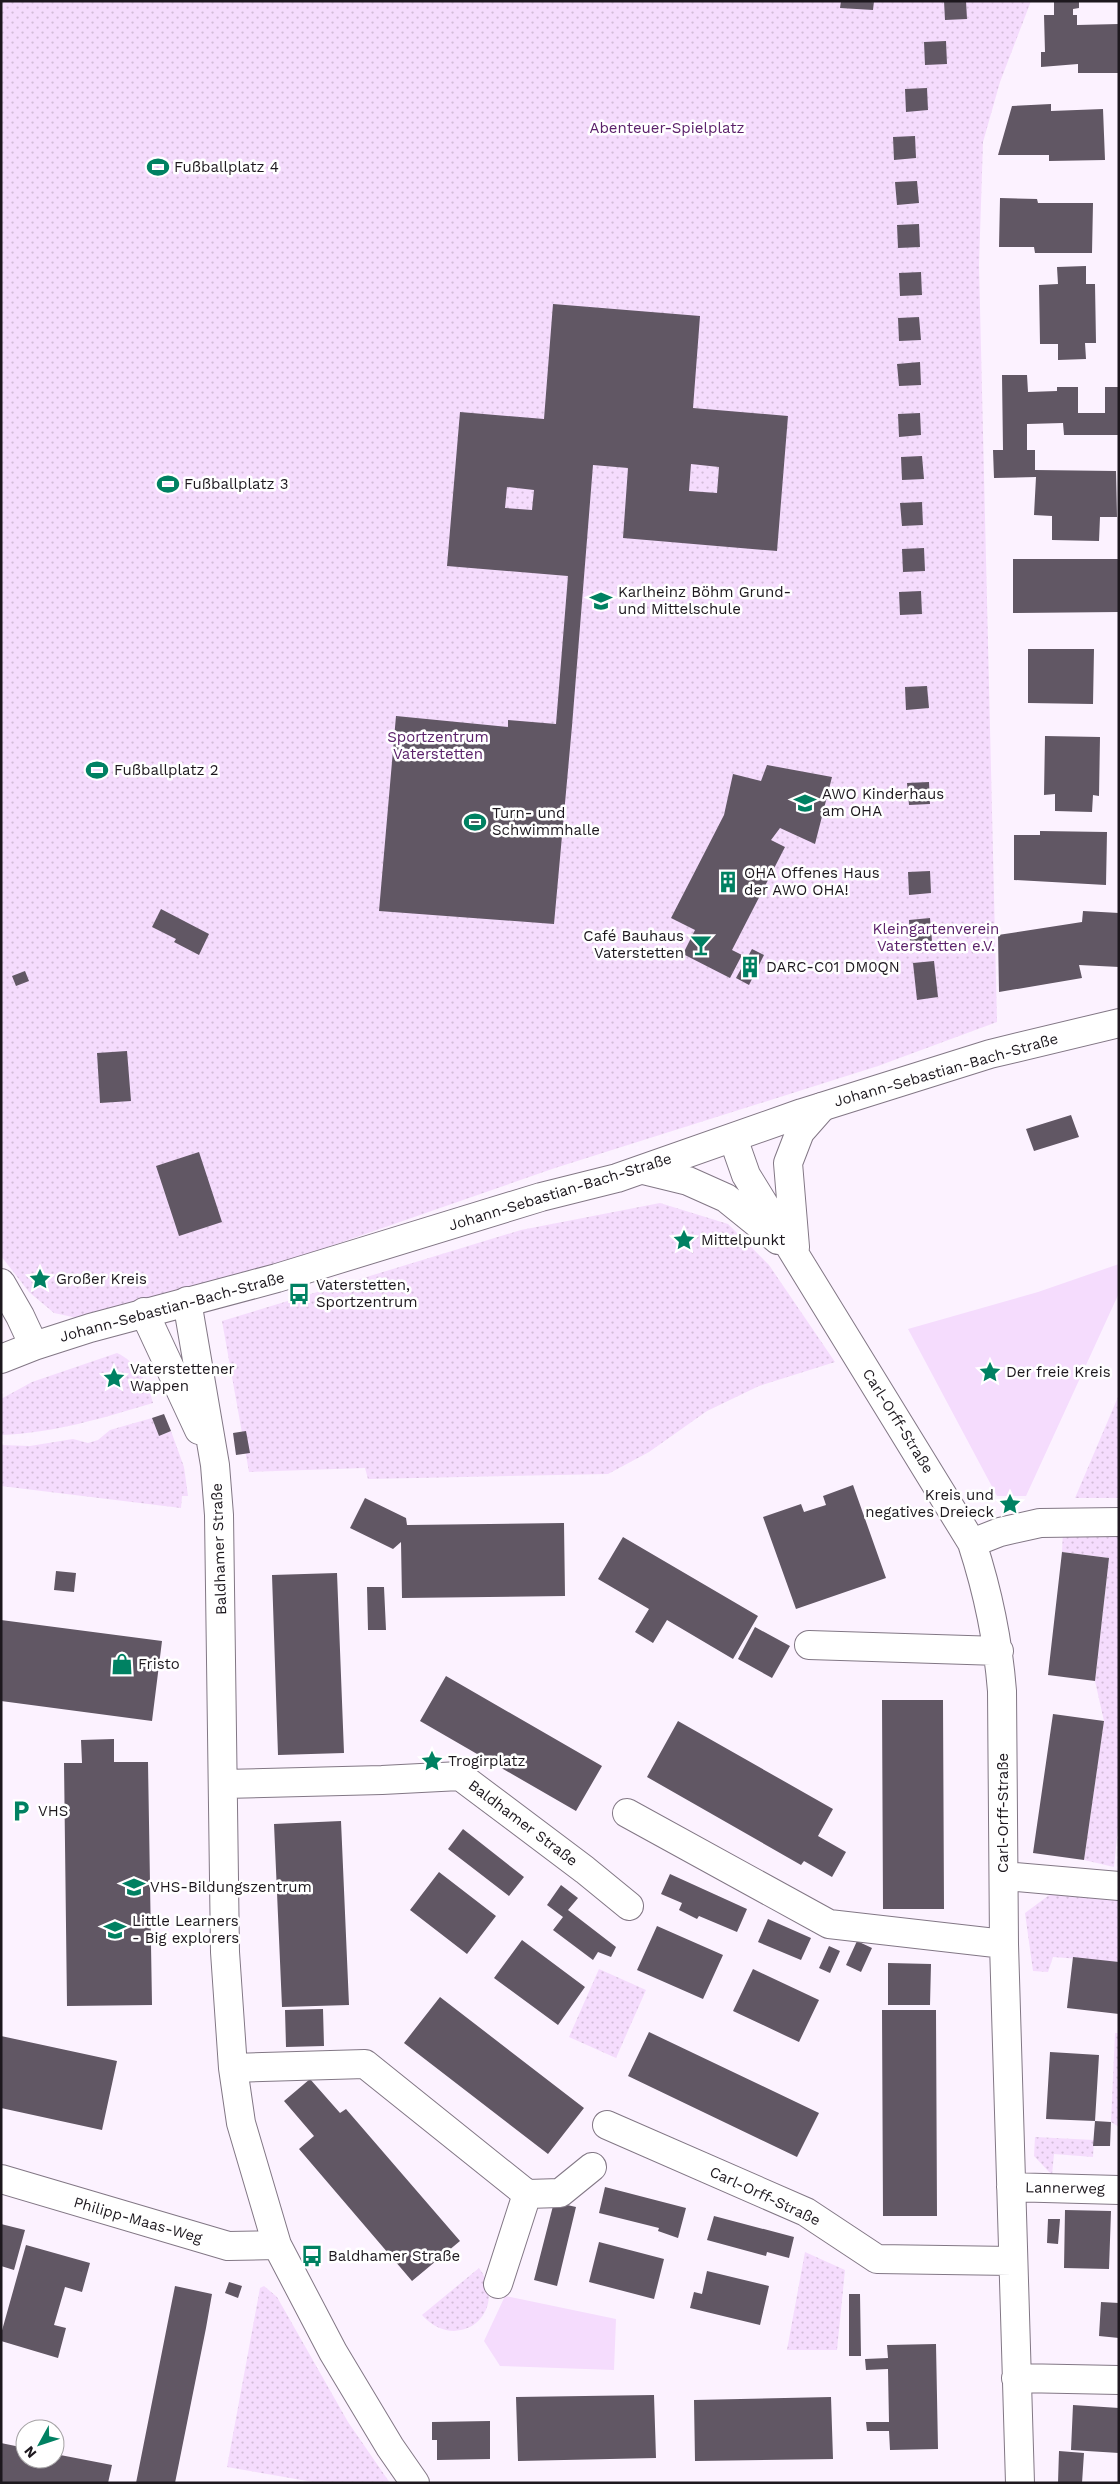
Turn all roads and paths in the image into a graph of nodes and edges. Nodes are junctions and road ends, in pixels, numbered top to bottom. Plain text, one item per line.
1 (1119, 1024) edge
2 (822, 1107) junction
3 (733, 1138) junction
4 (642, 1170) junction
5 (796, 1256) junction
6 (1, 1284) edge
7 (187, 1301) junction
8 (144, 1312) junction
9 (34, 1346) junction
10 (1, 1359) edge
11 (215, 1465) junction
12 (1119, 1522) edge
13 (972, 1543) junction
14 (809, 1645) dead end
15 (999, 1651) junction
16 (223, 1784) junction
17 (627, 1813) dead end
18 (1004, 1876) junction
19 (1119, 1886) edge
20 (629, 1906) dead end
21 (1004, 1944) junction
22 (233, 2068) junction
23 (607, 2125) dead end
24 (592, 2167) dead end
25 (1, 2179) edge
26 (1011, 2187) junction
27 (1119, 2190) edge
28 (527, 2194) junction
29 (277, 2245) junction
30 (1012, 2261) junction
31 (498, 2284) dead end
32 (1016, 2378) junction
33 (1119, 2380) edge
34 (415, 2483) edge
35 (1020, 2483) edge

1 - 2 street, Johann-Sebastian-Bach-Straße
2 - 3 street, Johann-Sebastian-Bach-Straße
2 - 5 street, Carl-Orff-Straße
3 - 4 street, Johann-Sebastian-Bach-Straße
3 - 5 street, Carl-Orff-Straße
4 - 5 street, Carl-Orff-Straße
4 - 7 street, Johann-Sebastian-Bach-Straße
5 - 13 street, Carl-Orff-Straße
6 - 9 street
7 - 8 street, Johann-Sebastian-Bach-Straße
7 - 11 street, Baldhamer Straße
8 - 9 street, Johann-Sebastian-Bach-Straße
8 - 11 street, Baldhamer Straße
9 - 10 street, Johann-Sebastian-Bach-Straße
11 - 16 street, Baldhamer Straße
12 - 13 street
13 - 15 street, Carl-Orff-Straße
14 - 15 street
15 - 18 street, Carl-Orff-Straße
16 - 20 street, Baldhamer Straße
16 - 22 street, Baldhamer Straße
17 - 21 street
18 - 19 street
18 - 21 street, Carl-Orff-Straße
21 - 26 street, Carl-Orff-Straße
22 - 28 street
22 - 29 street, Baldhamer Straße
23 - 30 street, Carl-Orff-Straße
24 - 28 street
25 - 29 street, Philipp-Maas-Weg
26 - 27 street, Lannerweg
26 - 30 street, Carl-Orff-Straße
28 - 31 street
29 - 34 street, Baldhamer Straße
30 - 32 street, Carl-Orff-Straße
32 - 33 street
32 - 35 street, Carl-Orff-Straße

